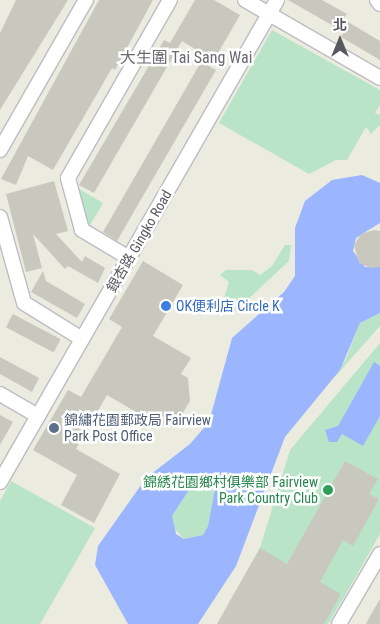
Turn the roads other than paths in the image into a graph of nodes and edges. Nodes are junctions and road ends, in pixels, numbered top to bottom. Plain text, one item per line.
1 (86, 0) edge
2 (170, 0) edge
3 (245, 0) edge
4 (277, 0) edge
5 (377, 0) edge
6 (380, 4) edge
7 (269, 14) junction
8 (380, 78) edge
9 (0, 150) edge
10 (0, 217) edge
11 (128, 258) junction
12 (82, 338) junction
13 (0, 394) edge
14 (38, 416) junction
15 (0, 482) edge
16 (380, 554) edge
17 (339, 624) edge

1 - 9 street
2 - 11 street
3 - 7 street
4 - 7 street, 銀杏路 Gingko Road
5 - 6 street
7 - 8 street
7 - 11 street, 銀杏路 Gingko Road
10 - 12 street
11 - 12 street, 銀杏路 Gingko Road
12 - 14 street, 銀杏路 Gingko Road
13 - 14 street
14 - 15 street, 銀杏路 Gingko Road
16 - 17 street

